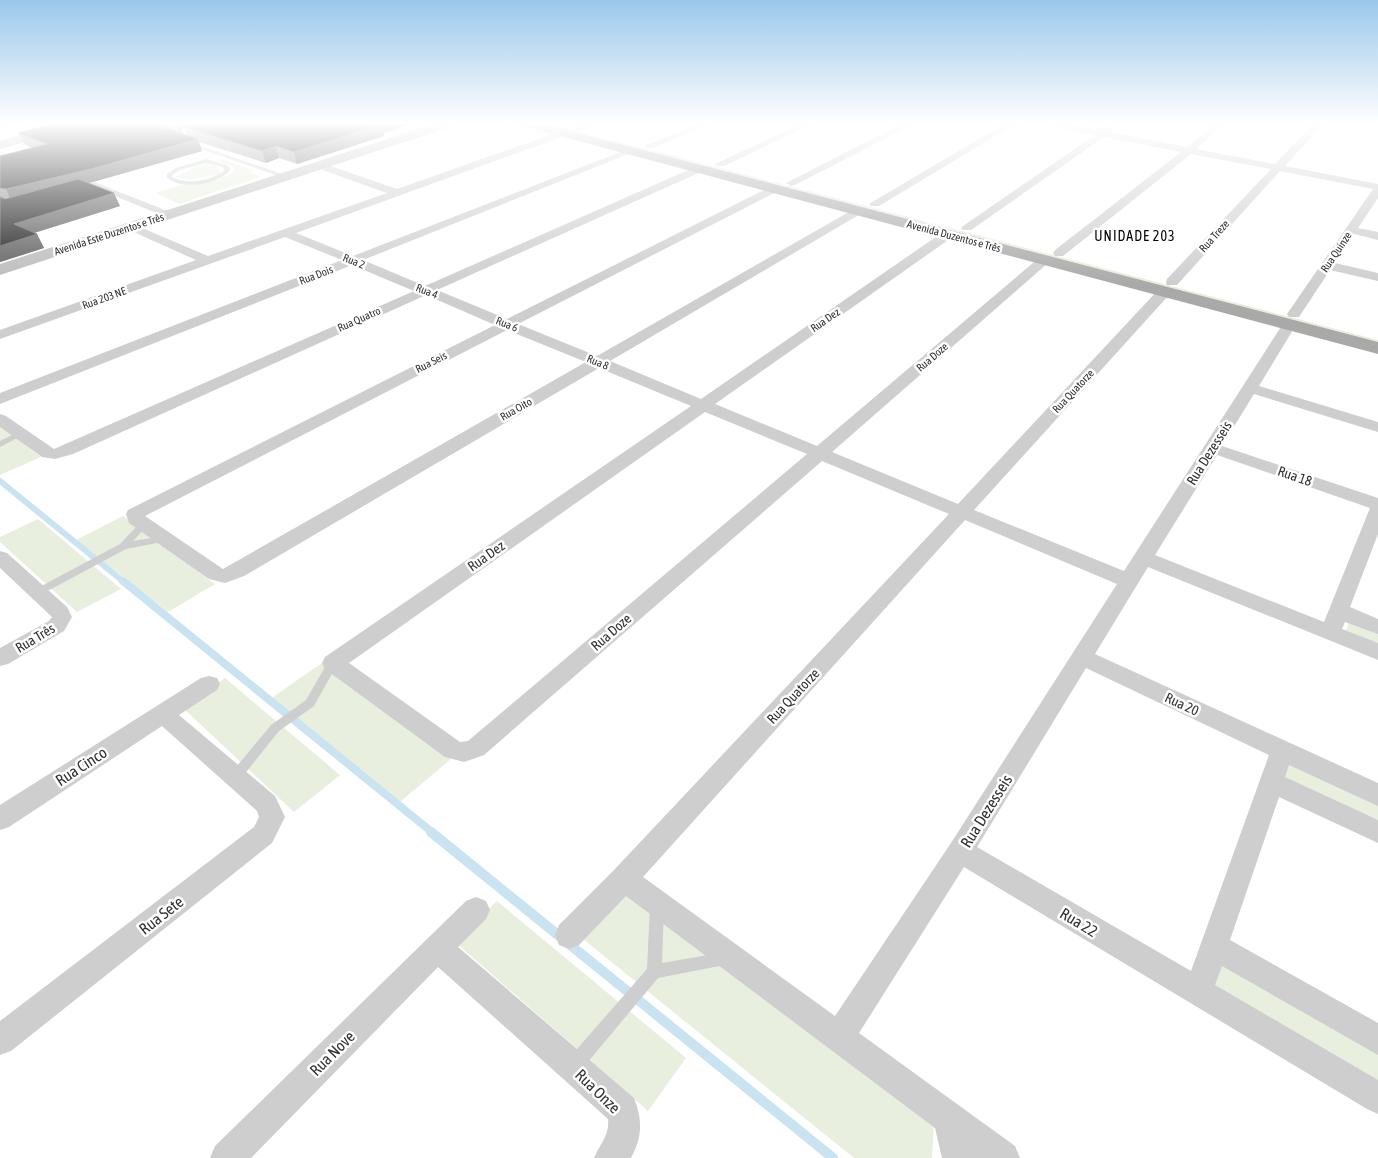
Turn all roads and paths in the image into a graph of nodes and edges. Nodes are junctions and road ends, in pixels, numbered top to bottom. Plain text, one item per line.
1 (170, 178) edge
2 (213, 178) edge
3 (277, 178) edge
4 (355, 178) edge
5 (437, 178) edge
6 (562, 178) edge
7 (678, 178) edge
8 (733, 178) edge
9 (772, 178) edge
10 (801, 178) edge
11 (917, 178) edge
12 (1039, 178) edge
13 (1153, 178) edge
14 (1266, 178) edge
15 (1331, 178) edge
16 (791, 183) junction
17 (774, 189) junction
18 (1378, 189) edge
19 (66, 192) edge
20 (398, 193) junction
21 (866, 208) junction
22 (167, 214) junction
23 (131, 227) junction
24 (967, 228) junction
25 (1351, 230) junction
26 (286, 233) junction
27 (947, 234) junction
28 (1378, 236) edge
29 (1052, 256) junction
30 (208, 260) junction
31 (353, 260) junction
32 (1327, 266) junction
33 (0, 270) edge
34 (390, 276) joint
35 (1378, 277) edge
36 (1168, 287) junction
37 (424, 290) junction
38 (464, 306) joint
39 (1292, 319) junction
40 (506, 324) junction
41 (0, 335) edge
42 (1378, 336) edge
43 (550, 342) joint
44 (1378, 348) edge
45 (598, 362) junction
46 (1250, 388) junction
47 (0, 399) edge
48 (702, 405) junction
49 (0, 419) edge
50 (1378, 427) edge
51 (21, 434) junction
52 (0, 444) edge
53 (1213, 448) junction
54 (819, 453) junction
55 (1378, 504) edge
56 (961, 512) junction
57 (1376, 520) edge
58 (143, 525) junction
59 (169, 542) junction
60 (123, 546) junction
61 (0, 557) edge
62 (1144, 558) junction
63 (1129, 582) junction
64 (38, 592) junction
65 (1338, 611) junction
66 (1378, 626) edge
67 (1330, 633) junction
68 (1378, 652) edge
69 (1082, 657) junction
70 (0, 658) edge
71 (333, 663) junction
72 (209, 684) dead end
73 (162, 714) junction
74 (1282, 750) junction
75 (235, 777) junction
76 (1271, 782) junction
77 (1378, 794) edge
78 (0, 819) edge
79 (1378, 832) edge
80 (960, 851) junction
81 (624, 879) junction
82 (657, 903) junction
83 (476, 910) dead end
84 (569, 936) dead end
85 (1214, 946) junction
86 (438, 948) junction
87 (731, 958) junction
88 (650, 976) junction
89 (1198, 992) junction
90 (839, 1038) junction
91 (0, 1040) edge
92 (1378, 1040) edge
93 (573, 1067) junction
94 (1378, 1098) edge
95 (949, 1118) junction
96 (227, 1158) edge
97 (611, 1158) edge
98 (959, 1158) edge
99 (1003, 1158) edge

1 - 2 lane
3 - 22 main road, Avenida Este Duzentos e Três
4 - 20 street
5 - 20 street, Rua 203 NE
6 - 31 street, Rua Dois
7 - 37 street, Rua Quatro
8 - 17 main road, Avenida Duzentos e Três
9 - 16 main road, Avenida Duzentos e Três
10 - 16 street
11 - 21 street
12 - 24 street
13 - 29 street
14 - 36 street, Rua Treze
15 - 18 street
16 - 21 main road, Avenida Duzentos e Três
17 - 21 main road, Avenida Duzentos e Três
17 - 40 street, Rua Seis
18 - 25 street, Rua Quinze
19 - 22 street
20 - 26 street, Rua 203 NE
21 - 24 main road, Avenida Duzentos e Três
21 - 27 main road, Avenida Duzentos e Três
21 - 45 street, Rua Oito
22 - 23 main road, Avenida Este Duzentos e Três
23 - 30 street
23 - 33 main road, Avenida Este Duzentos e Três
24 - 29 main road, Avenida Duzentos e Três
25 - 28 street
25 - 32 street, Rua Quinze
26 - 30 street, Rua 203 NE
26 - 31 street, Rua 2
27 - 29 main road, Avenida Duzentos e Três
27 - 48 street, Rua Dez
29 - 36 main road, Avenida Duzentos e Três
29 - 54 street, Rua Doze
30 - 41 street, Rua 203 NE
31 - 34 street, Rua 2
31 - 47 street, Rua Dois
32 - 35 street
32 - 39 street, Rua Quinze
34 - 37 street, Rua 4
36 - 39 main road, Avenida Duzentos e Três
36 - 56 street, Rua Quatorze
37 - 38 street, Rua 4
37 - 51 street, Rua Quatro
38 - 40 street, Rua 6
39 - 42 main road, Avenida Duzentos e Três
39 - 44 main road, Avenida Duzentos e Três
39 - 46 street, Rua Dezesseis
40 - 43 street, Rua 6
40 - 58 street, Rua Seis
43 - 45 street, Rua 8
45 - 48 street, Rua 8
45 - 59 street, Rua Oito
46 - 50 street
46 - 53 street, Rua Dezesseis
48 - 54 street
48 - 71 street, Rua Dez
49 - 51 street
51 - 52 lane
53 - 55 street, Rua 18
53 - 62 street, Rua Dezesseis
54 - 56 street
54 - 71 street, Rua Doze
56 - 63 street
56 - 81 street, Rua Quatorze
57 - 65 street
58 - 59 street
58 - 60 lane
59 - 60 lane
60 - 64 lane
61 - 64 street
62 - 63 street, Rua Dezesseis
62 - 67 street
63 - 69 street, Rua Dezesseis
64 - 70 street, Rua Três
65 - 66 street
65 - 67 street
67 - 68 street
69 - 74 street, Rua 20
69 - 80 street, Rua Dezesseis
71 - 75 lane
72 - 73 street, Rua Cinco
73 - 75 street
73 - 78 street, Rua Cinco
74 - 76 street
74 - 77 street, Rua 20
75 - 91 street, Rua Sete
76 - 79 street
76 - 85 street
80 - 89 street, Rua 22
80 - 90 street, Rua Dezesseis
81 - 82 street
81 - 84 street, Rua Quatorze
82 - 87 street
82 - 88 lane
83 - 86 street, Rua Nove
85 - 89 street
85 - 92 street
86 - 93 street, Rua Onze
86 - 96 street, Rua Nove
87 - 88 lane
87 - 90 street
88 - 93 lane
89 - 94 street, Rua 22
90 - 95 street
93 - 97 street, Rua Onze
95 - 98 street
95 - 99 street

